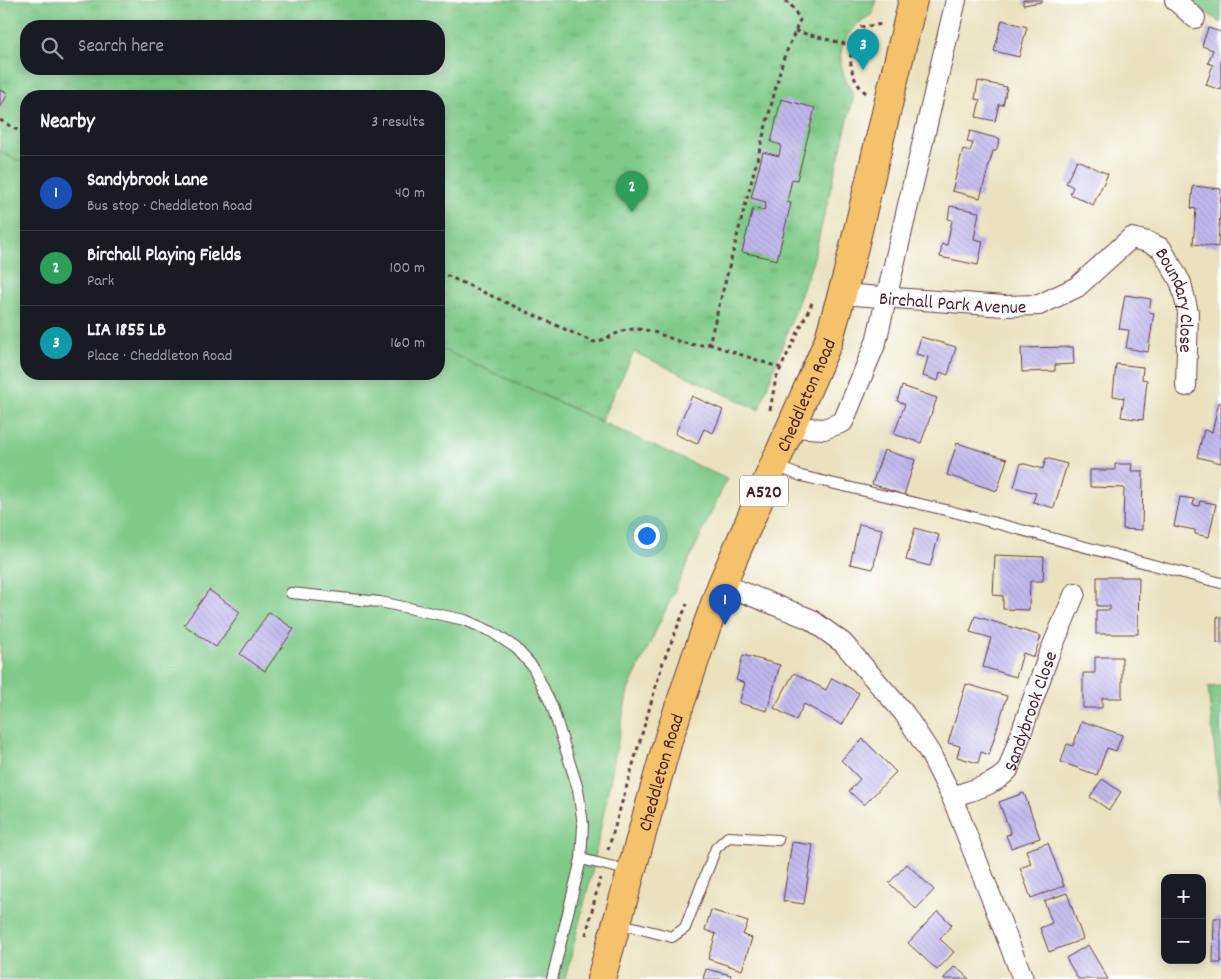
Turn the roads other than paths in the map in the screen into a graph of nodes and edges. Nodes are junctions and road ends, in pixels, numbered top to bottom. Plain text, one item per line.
1 (912, 0) edge
2 (956, 0) edge
3 (1175, 0) edge
4 (1195, 18) dead end
5 (1131, 238) joint
6 (841, 294) junction
7 (887, 297) junction
8 (1186, 386) dead end
9 (792, 427) junction
10 (776, 466) junction
11 (1221, 583) edge
12 (722, 584) junction
13 (291, 592) dead end
14 (1075, 593) dead end
15 (952, 797) junction
16 (778, 840) dead end
17 (581, 859) junction
18 (631, 872) junction
19 (617, 922) junction
20 (552, 979) edge
21 (601, 979) edge
22 (1023, 979) edge

1 - 6 highway, Cheddleton Road / A520
2 - 7 street
3 - 4 street
5 - 7 street, Birchall Park Avenue
5 - 8 street, Boundary Close
6 - 7 street, Birchall Park Avenue
6 - 9 highway, Cheddleton Road / A520
7 - 9 street
9 - 10 highway, Cheddleton Road / A520
10 - 11 lane
10 - 12 highway, Cheddleton Road / A520
12 - 15 street
12 - 18 highway, Cheddleton Road / A520
13 - 17 lane
14 - 15 street, Sandybrook Close
15 - 22 street
16 - 19 lane
17 - 18 lane
17 - 20 lane
18 - 19 highway, Cheddleton Road / A520
19 - 21 highway, Cheddleton Road / A520

